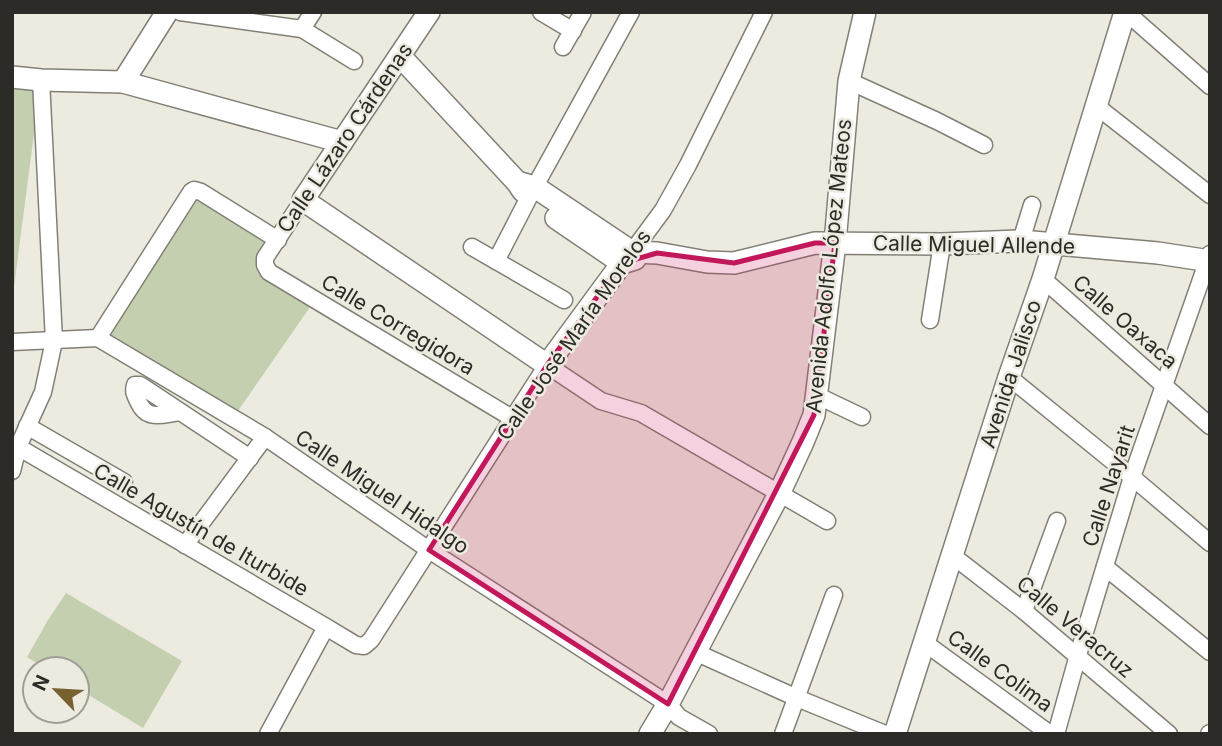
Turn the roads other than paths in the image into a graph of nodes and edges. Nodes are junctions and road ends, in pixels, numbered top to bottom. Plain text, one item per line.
1 (167, 12) edge
2 (180, 12) edge
3 (313, 12) edge
4 (429, 12) edge
5 (541, 12) edge
6 (583, 12) edge
7 (631, 12) edge
8 (764, 12) edge
9 (865, 12) edge
10 (1126, 12) edge
11 (241, 17) edge
12 (302, 29) junction
13 (572, 31) junction
14 (563, 47) dead end
15 (400, 56) junction
16 (354, 61) dead end
17 (12, 77) edge
18 (41, 80) junction
19 (849, 80) junction
20 (122, 82) junction
21 (1210, 86) edge
22 (1095, 105) junction
23 (341, 142) junction
24 (984, 145) dead end
25 (527, 189) junction
26 (1210, 195) edge
27 (303, 200) junction
28 (1032, 205) dead end
29 (278, 240) junction
30 (1021, 242) junction
31 (835, 243) junction
32 (1054, 243) junction
33 (942, 244) junction
34 (472, 247) dead end
35 (627, 258) junction
36 (1209, 258) edge
37 (496, 261) junction
38 (265, 265) joint
39 (1043, 278) junction
40 (564, 300) dead end
41 (930, 320) dead end
42 (98, 338) junction
43 (54, 341) junction
44 (12, 342) edge
45 (547, 365) junction
46 (1009, 377) junction
47 (1165, 384) junction
48 (816, 395) junction
49 (181, 412) dead end
50 (862, 417) dead end
51 (512, 418) junction
52 (27, 426) junction
53 (1210, 426) edge
54 (265, 437) junction
55 (18, 447) junction
56 (250, 458) junction
57 (12, 471) edge
58 (1132, 477) junction
59 (124, 482) dead end
60 (779, 494) junction
61 (827, 521) dead end
62 (1057, 521) dead end
63 (1210, 543) edge
64 (185, 545) junction
65 (429, 550) junction
66 (953, 556) junction
67 (1105, 567) junction
68 (834, 595) dead end
69 (1024, 611) junction
70 (326, 627) junction
71 (925, 643) junction
72 (364, 646) joint
73 (695, 652) junction
74 (1210, 652) edge
75 (1078, 655) junction
76 (797, 698) junction
77 (668, 704) junction
78 (268, 734) edge
79 (650, 734) edge
80 (709, 734) edge
81 (783, 734) edge
82 (885, 734) edge
83 (895, 734) edge
84 (1051, 734) edge
85 (1056, 734) edge
86 (1169, 734) edge

1 - 20 main road
2 - 11 street
3 - 12 street
4 - 15 main road, Calle Lázaro Cárdenas
5 - 13 street
6 - 13 street
7 - 25 street
8 - 35 street, Calle José María Morelos
9 - 19 main road, Avenida Adolfo López Mateos
10 - 21 street
10 - 22 main road, Avenida Jalisco
11 - 12 street
12 - 16 street
13 - 14 street
15 - 23 main road, Calle Lázaro Cárdenas
15 - 25 main road
17 - 18 main road
18 - 20 main road
18 - 43 street
19 - 24 street
19 - 31 main road, Avenida Adolfo López Mateos
20 - 23 main road
22 - 26 street
22 - 32 main road, Avenida Jalisco
23 - 27 main road, Calle Lázaro Cárdenas
25 - 35 main road
25 - 37 street
27 - 29 street, Calle Lázaro Cárdenas
27 - 45 main road
28 - 30 street
29 - 38 street, Calle Lázaro Cárdenas
29 - 42 street
30 - 32 main road, Calle Miguel Allende
30 - 33 main road, Calle Miguel Allende
31 - 33 main road, Calle Miguel Allende
31 - 35 main road, Calle Miguel Allende
31 - 48 main road, Avenida Adolfo López Mateos
32 - 36 main road, Calle Miguel Allende
32 - 39 main road, Avenida Jalisco
33 - 41 street
34 - 37 street
35 - 45 main road, Calle José María Morelos
36 - 47 street, Calle Nayarit
37 - 40 street
38 - 51 street, Calle Corregidora
39 - 46 main road, Avenida Jalisco
39 - 47 street, Calle Oaxaca
42 - 43 street
42 - 54 street, Calle Miguel Hidalgo
43 - 44 street
43 - 52 street
45 - 51 street, Calle José María Morelos
45 - 60 street
46 - 58 street
46 - 66 main road, Avenida Jalisco
47 - 53 street, Calle Oaxaca
47 - 58 street, Calle Nayarit
48 - 50 street
48 - 60 main road, Avenida Adolfo López Mateos
49 - 56 street
51 - 65 street, Calle José María Morelos
52 - 55 street
52 - 59 street
54 - 56 street
54 - 65 street, Calle Miguel Hidalgo
55 - 57 street
55 - 64 street, Calle Agustín de Iturbide
56 - 64 street
58 - 63 street
58 - 67 street, Calle Nayarit
60 - 61 street
60 - 73 main road, Avenida Adolfo López Mateos
62 - 69 street
64 - 70 street, Calle Agustín de Iturbide
65 - 72 street, Calle José María Morelos
65 - 77 street, Calle Miguel Hidalgo
66 - 69 street, Calle Veracruz
66 - 71 main road, Avenida Jalisco
67 - 74 street
67 - 75 street, Calle Nayarit
68 - 76 street
69 - 75 street, Calle Veracruz
70 - 72 street, Calle Agustín de Iturbide
70 - 78 street
71 - 83 main road, Avenida Jalisco
71 - 84 street, Calle Colima
73 - 76 street
73 - 77 main road, Avenida Adolfo López Mateos
75 - 85 street, Calle Nayarit
75 - 86 street, Calle Veracruz
76 - 81 street
76 - 82 street
77 - 79 main road, Avenida Adolfo López Mateos
77 - 80 street, Calle Miguel Hidalgo

